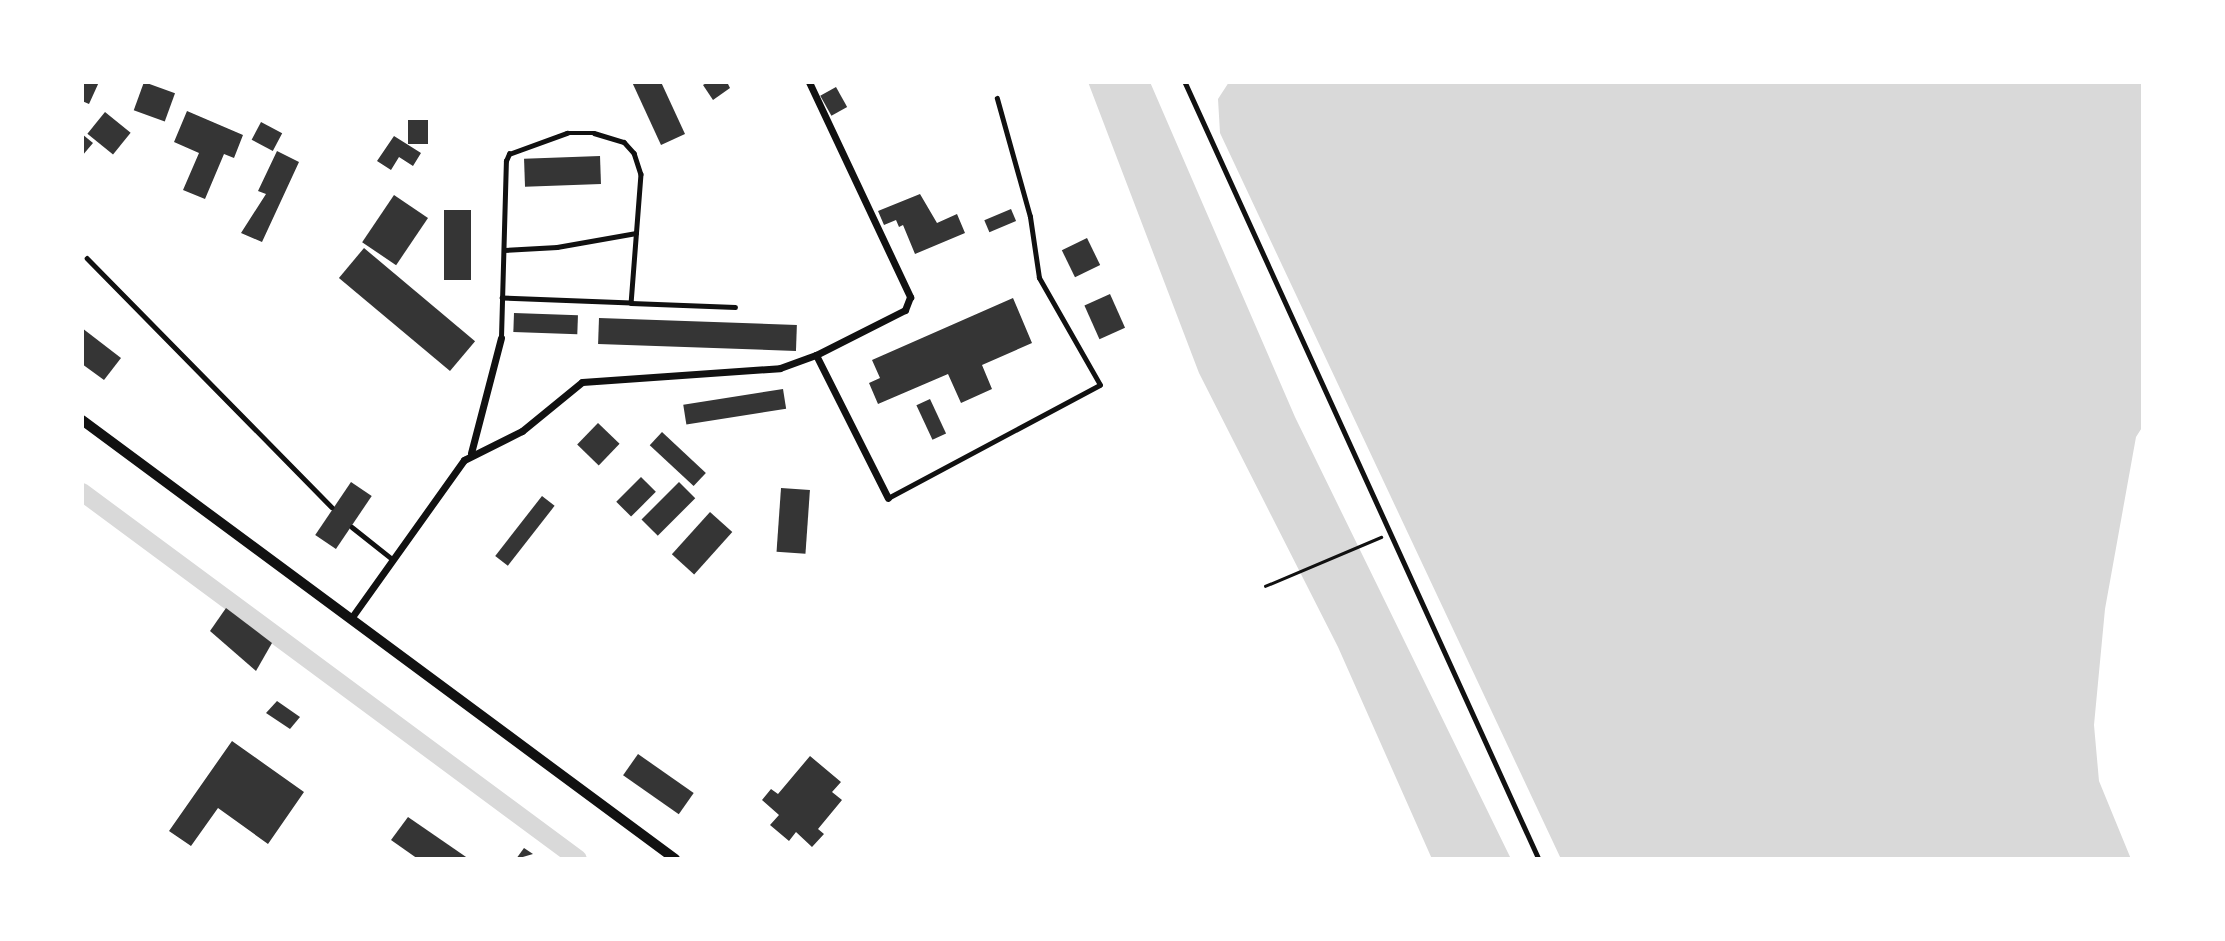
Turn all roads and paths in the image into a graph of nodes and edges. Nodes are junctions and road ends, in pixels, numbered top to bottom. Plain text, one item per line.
1 (809, 82) edge
2 (1185, 82) edge
3 (997, 99) dead end
4 (636, 233) junction
5 (504, 250) junction
6 (87, 258) dead end
7 (502, 299) junction
8 (631, 303) junction
9 (735, 307) dead end
10 (501, 338) joint
11 (816, 355) junction
12 (82, 420) edge
13 (471, 454) junction
14 (888, 498) joint
15 (332, 507) dead end
16 (352, 527) dead end
17 (1391, 533) junction
18 (391, 558) junction
19 (1265, 586) dead end
20 (352, 617) junction
21 (675, 859) edge
22 (1539, 859) edge

1 - 11 street
2 - 17 lane
3 - 14 lane
4 - 5 lane
4 - 5 lane
4 - 8 lane
5 - 7 lane
6 - 15 lane
7 - 8 lane
7 - 10 lane
8 - 9 lane
10 - 13 street
11 - 13 street
11 - 14 street
12 - 20 street
13 - 18 street
16 - 18 lane
17 - 19 path
17 - 22 lane
18 - 20 street
20 - 21 street

